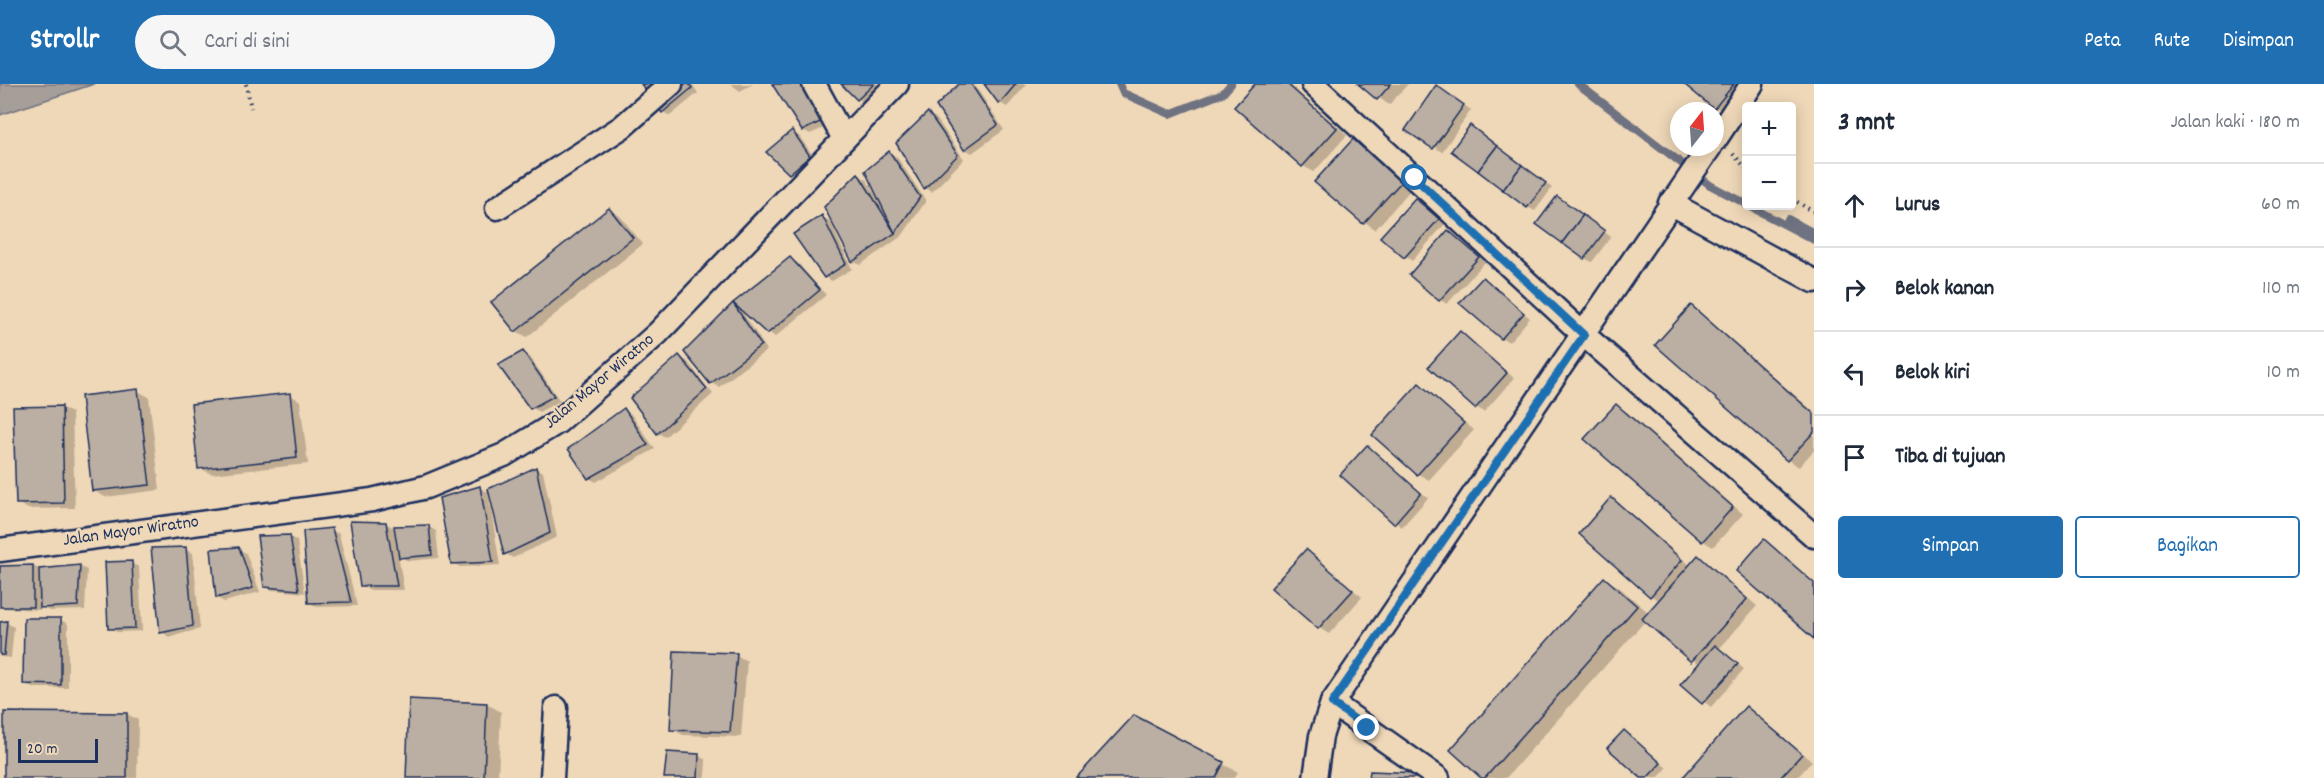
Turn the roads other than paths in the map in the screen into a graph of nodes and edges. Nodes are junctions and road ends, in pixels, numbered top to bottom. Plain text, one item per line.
1 (670, 84) edge
2 (814, 84) edge
3 (897, 84) edge
4 (1313, 84) edge
5 (1752, 84) edge
6 (1724, 126) edge
7 (843, 137) junction
8 (1703, 156) edge
9 (1670, 203) junction
10 (497, 208) dead end
11 (1814, 281) edge
12 (1584, 335) junction
13 (1814, 536) edge
14 (0, 550) edge
15 (1332, 703) junction
16 (556, 708) dead end
17 (552, 778) edge
18 (1315, 778) edge
19 (1438, 778) edge

1 - 10 street
2 - 7 street
3 - 7 street, Jalan Mayor Wiratno
4 - 12 street
5 - 6 street
7 - 14 street, Jalan Mayor Wiratno
8 - 9 street
9 - 11 street
9 - 12 street
12 - 13 street
12 - 15 street
15 - 18 street
15 - 19 street
16 - 17 street

